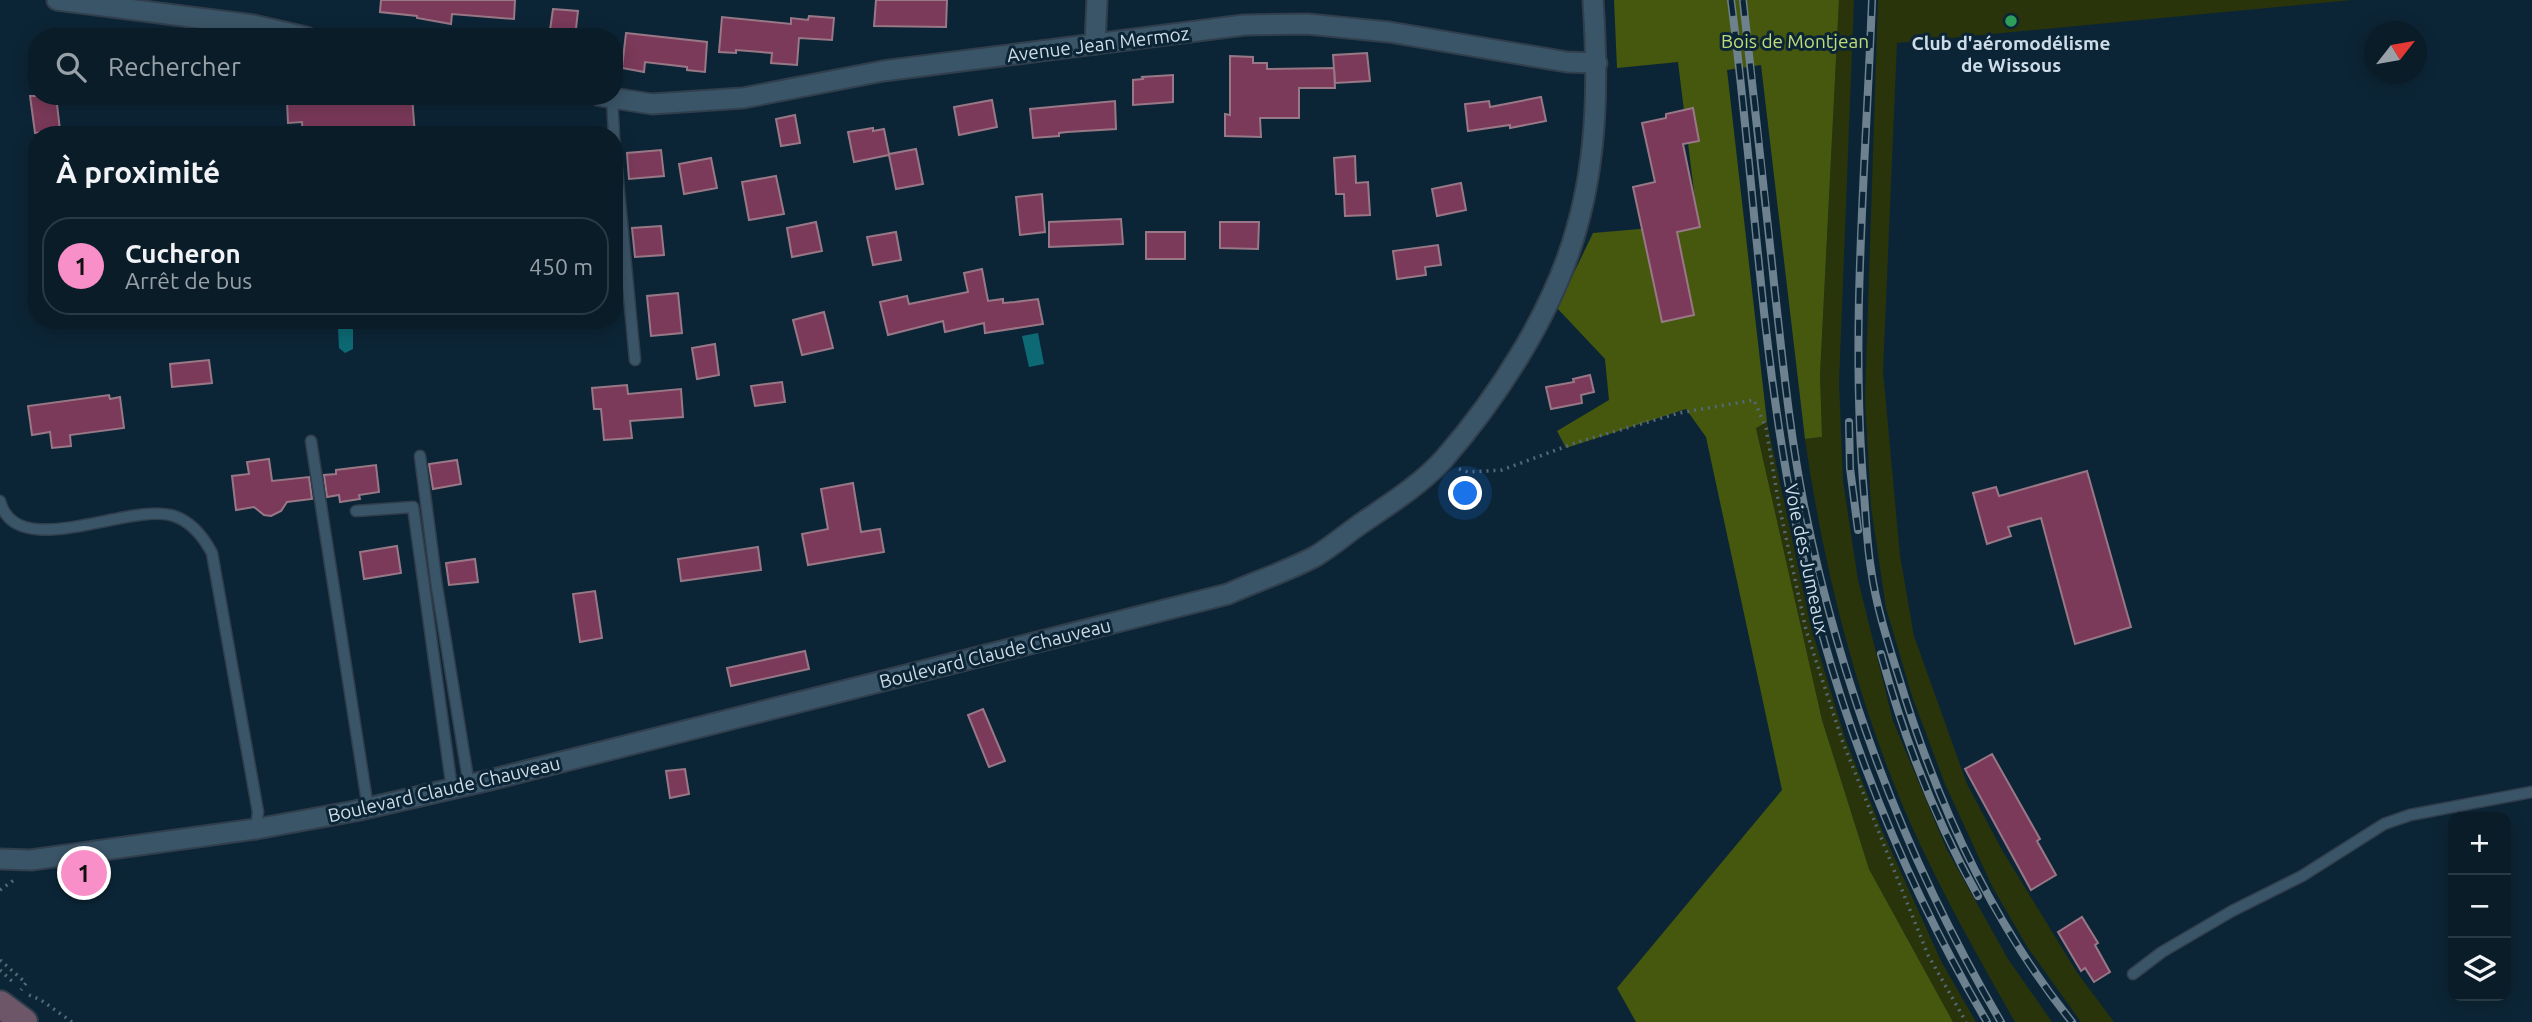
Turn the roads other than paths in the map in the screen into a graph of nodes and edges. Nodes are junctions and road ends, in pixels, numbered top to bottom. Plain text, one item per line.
1 (57, 0) edge
2 (1097, 0) edge
3 (1593, 0) edge
4 (93, 3) edge
5 (266, 28) edge
6 (1095, 44) junction
7 (1597, 63) junction
8 (623, 100) edge
9 (608, 105) edge
10 (612, 126) edge
11 (623, 233) edge
12 (635, 360) dead end
13 (311, 441) dead end
14 (420, 456) dead end
15 (0, 501) edge
16 (356, 511) dead end
17 (461, 787) junction
18 (2532, 792) edge
19 (368, 808) junction
20 (256, 829) junction
21 (0, 859) edge
22 (23, 860) junction
23 (0, 874) edge
24 (2133, 974) dead end

1 - 4 street
2 - 6 street
3 - 7 street, Boulevard Claude Chauveau
4 - 5 street
6 - 7 street, Avenue Jean Mermoz
6 - 8 street, Avenue Jean Mermoz
7 - 17 street, Boulevard Claude Chauveau
9 - 10 lane
11 - 12 lane
13 - 19 lane
14 - 17 lane
15 - 20 lane
16 - 17 lane
17 - 19 street, Boulevard Claude Chauveau
18 - 24 lane
19 - 20 street, Boulevard Claude Chauveau
20 - 22 street, Boulevard Claude Chauveau
21 - 22 street
22 - 23 street

